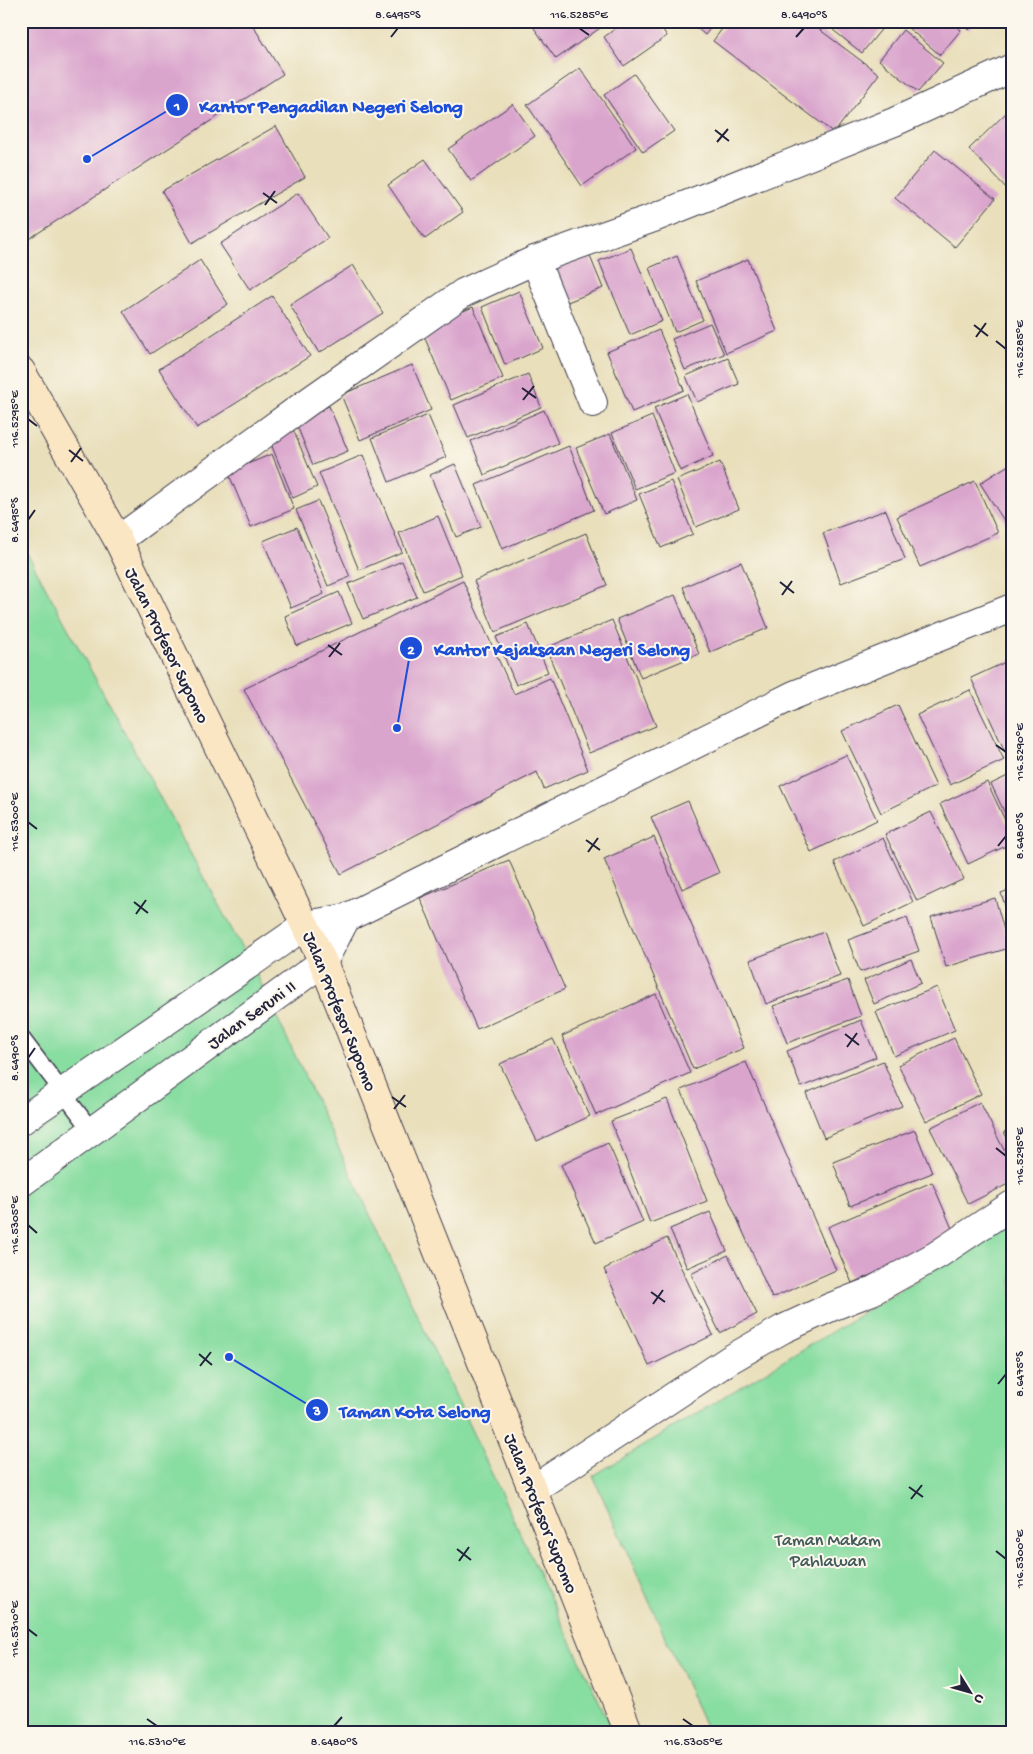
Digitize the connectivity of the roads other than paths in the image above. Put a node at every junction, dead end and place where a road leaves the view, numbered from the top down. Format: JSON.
{"nodes":[{"id":1,"x":1012,"y":68,"type":"edge"},
{"id":2,"x":535,"y":260,"type":"junction"},
{"id":3,"x":21,"y":370,"type":"edge"},
{"id":4,"x":593,"y":403,"type":"dead end"},
{"id":5,"x":118,"y":540,"type":"junction"},
{"id":6,"x":1012,"y":608,"type":"edge"},
{"id":7,"x":346,"y":918,"type":"junction"},
{"id":8,"x":306,"y":925,"type":"junction"},
{"id":9,"x":323,"y":962,"type":"junction"},
{"id":10,"x":21,"y":1037,"type":"edge"},
{"id":11,"x":63,"y":1092,"type":"junction"},
{"id":12,"x":21,"y":1121,"type":"edge"},
{"id":13,"x":92,"y":1131,"type":"junction"},
{"id":14,"x":21,"y":1183,"type":"edge"},
{"id":15,"x":1012,"y":1205,"type":"edge"},
{"id":16,"x":532,"y":1490,"type":"junction"},
{"id":17,"x":629,"y":1733,"type":"edge"}],
"edges":[{"from":1,"to":2,"type":"street"},
{"from":2,"to":4,"type":"street"},
{"from":2,"to":5,"type":"street"},
{"from":3,"to":5,"type":"street","name":"Jalan Profesor Supomo"},
{"from":5,"to":8,"type":"street","name":"Jalan Profesor Supomo"},
{"from":6,"to":7,"type":"street"},
{"from":7,"to":8,"type":"street"},
{"from":7,"to":9,"type":"street","name":"Jalan Seruni II"},
{"from":8,"to":9,"type":"street","name":"Jalan Profesor Supomo"},
{"from":8,"to":11,"type":"street"},
{"from":9,"to":13,"type":"street","name":"Jalan Seruni II"},
{"from":9,"to":16,"type":"street","name":"Jalan Profesor Supomo"},
{"from":10,"to":11,"type":"lane"},
{"from":11,"to":12,"type":"street"},
{"from":11,"to":13,"type":"lane"},
{"from":13,"to":14,"type":"street","name":"Jalan Seruni II"},
{"from":15,"to":16,"type":"street"},
{"from":16,"to":17,"type":"street","name":"Jalan Profesor Supomo"}]}
